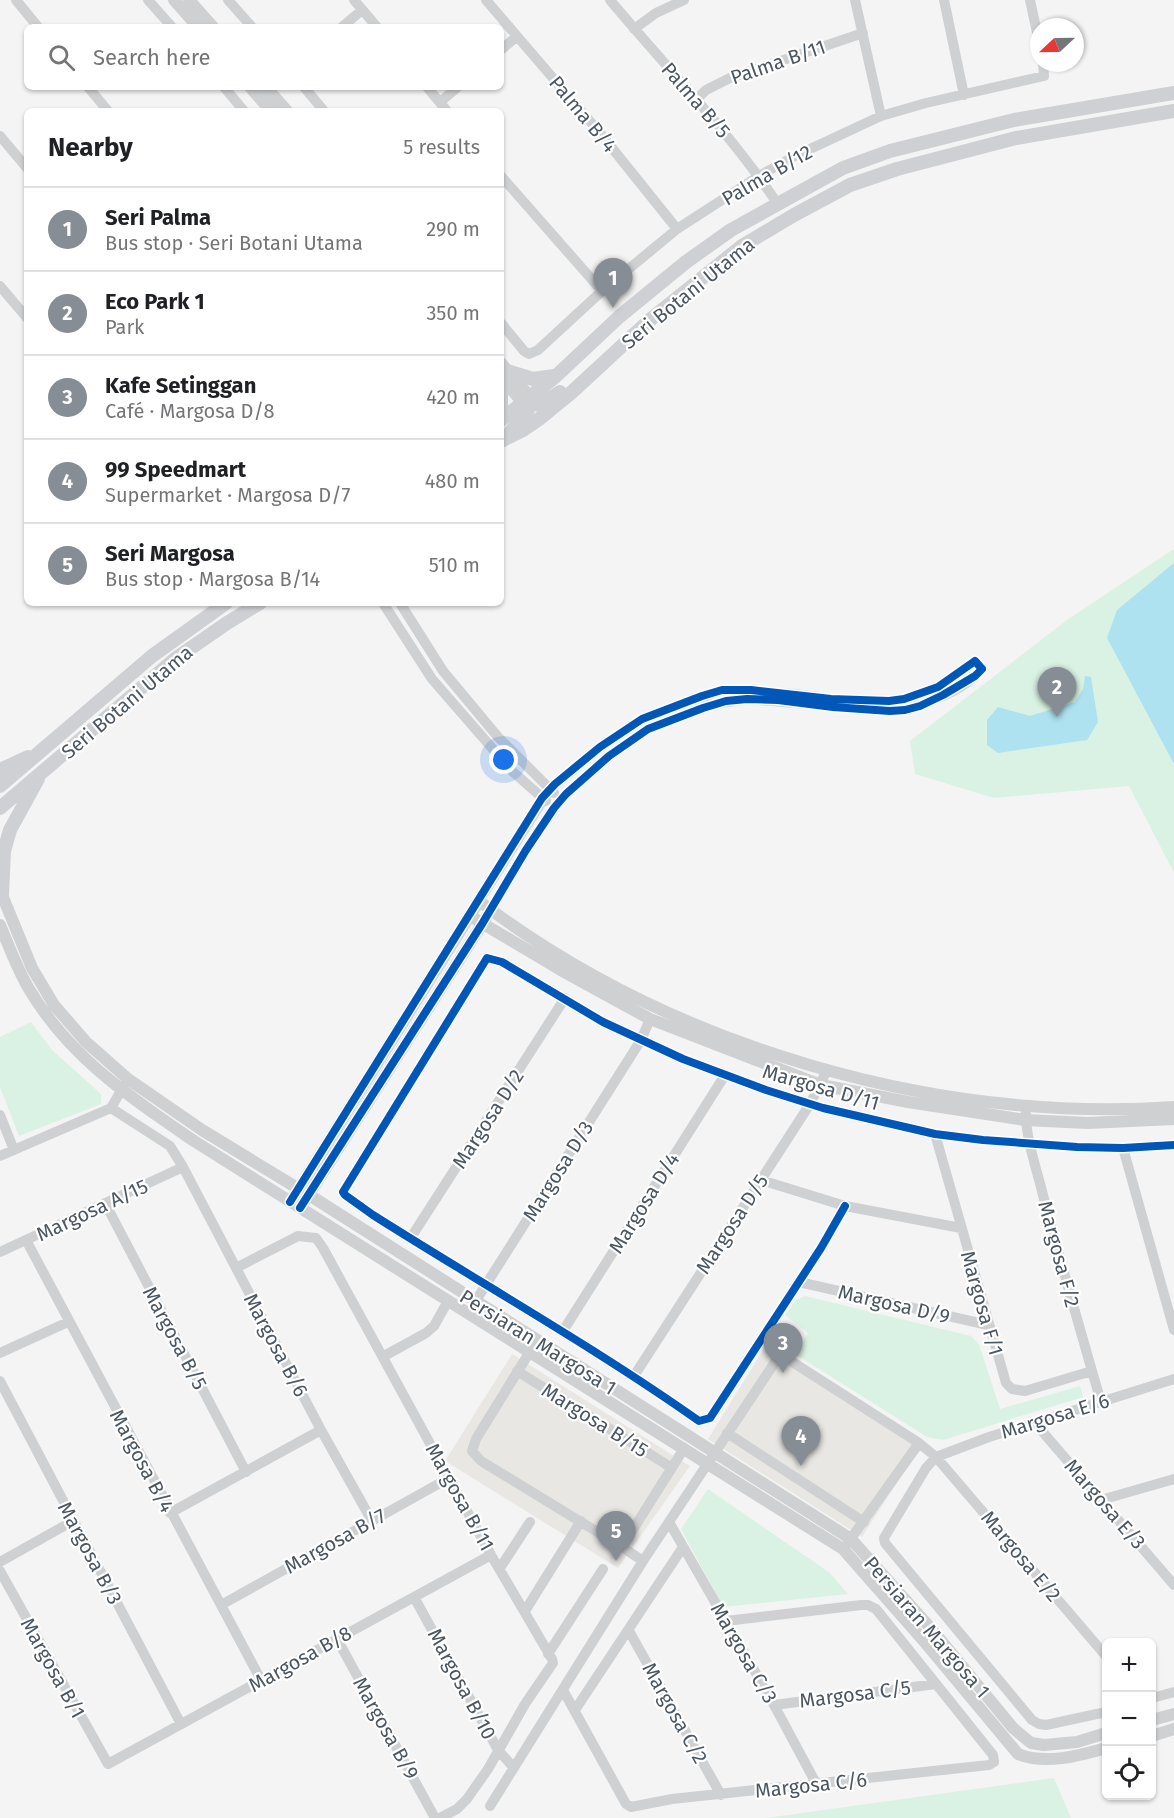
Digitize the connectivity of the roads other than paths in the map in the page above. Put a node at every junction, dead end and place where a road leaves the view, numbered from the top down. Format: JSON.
{"nodes":[{"id":1,"x":16,"y":0,"type":"edge"},
{"id":2,"x":148,"y":0,"type":"edge"},
{"id":3,"x":174,"y":0,"type":"edge"},
{"id":4,"x":189,"y":0,"type":"edge"},
{"id":5,"x":228,"y":0,"type":"edge"},
{"id":6,"x":354,"y":0,"type":"edge"},
{"id":7,"x":486,"y":0,"type":"edge"},
{"id":8,"x":610,"y":0,"type":"edge"},
{"id":9,"x":684,"y":0,"type":"edge"},
{"id":10,"x":855,"y":0,"type":"edge"},
{"id":11,"x":944,"y":0,"type":"edge"},
{"id":12,"x":1030,"y":0,"type":"edge"},
{"id":13,"x":362,"y":10,"type":"junction"},
{"id":14,"x":1034,"y":18,"type":"edge"},
{"id":15,"x":36,"y":24,"type":"edge"},
{"id":16,"x":169,"y":24,"type":"edge"},
{"id":17,"x":195,"y":24,"type":"edge"},
{"id":18,"x":210,"y":24,"type":"edge"},
{"id":19,"x":249,"y":24,"type":"edge"},
{"id":20,"x":346,"y":24,"type":"edge"},
{"id":21,"x":374,"y":24,"type":"edge"},
{"id":22,"x":634,"y":29,"type":"junction"},
{"id":23,"x":863,"y":33,"type":"junction"},
{"id":24,"x":517,"y":36,"type":"junction"},
{"id":25,"x":504,"y":47,"type":"edge"},
{"id":26,"x":1043,"y":72,"type":"edge"},
{"id":27,"x":90,"y":90,"type":"edge"},
{"id":28,"x":226,"y":90,"type":"edge"},
{"id":29,"x":253,"y":90,"type":"edge"},
{"id":30,"x":269,"y":90,"type":"edge"},
{"id":31,"x":306,"y":90,"type":"edge"},
{"id":32,"x":430,"y":90,"type":"edge"},
{"id":33,"x":454,"y":90,"type":"edge"},
{"id":34,"x":1174,"y":93,"type":"edge"},
{"id":35,"x":964,"y":95,"type":"junction"},
{"id":36,"x":697,"y":99,"type":"junction"},
{"id":37,"x":440,"y":102,"type":"junction"},
{"id":38,"x":106,"y":108,"type":"edge"},
{"id":39,"x":242,"y":108,"type":"edge"},
{"id":40,"x":268,"y":108,"type":"edge"},
{"id":41,"x":284,"y":108,"type":"edge"},
{"id":42,"x":322,"y":108,"type":"edge"},
{"id":43,"x":445,"y":108,"type":"edge"},
{"id":44,"x":1174,"y":111,"type":"edge"},
{"id":45,"x":881,"y":116,"type":"junction"},
{"id":46,"x":0,"y":136,"type":"edge"},
{"id":47,"x":24,"y":164,"type":"edge"},
{"id":48,"x":759,"y":176,"type":"junction"},
{"id":49,"x":504,"y":179,"type":"edge"},
{"id":50,"x":777,"y":203,"type":"junction"},
{"id":51,"x":678,"y":229,"type":"junction"},
{"id":52,"x":0,"y":286,"type":"edge"},
{"id":53,"x":602,"y":291,"type":"junction"},
{"id":54,"x":24,"y":314,"type":"edge"},
{"id":55,"x":504,"y":327,"type":"edge"},
{"id":56,"x":504,"y":370,"type":"edge"},
{"id":57,"x":504,"y":371,"type":"edge"},
{"id":58,"x":556,"y":376,"type":"junction"},
{"id":59,"x":572,"y":392,"type":"junction"},
{"id":60,"x":528,"y":402,"type":"junction"},
{"id":61,"x":504,"y":418,"type":"edge"},
{"id":62,"x":504,"y":438,"type":"edge"},
{"id":63,"x":216,"y":606,"type":"edge"},
{"id":64,"x":221,"y":606,"type":"edge"},
{"id":65,"x":255,"y":606,"type":"edge"},
{"id":66,"x":385,"y":606,"type":"edge"},
{"id":67,"x":402,"y":606,"type":"edge"},
{"id":68,"x":205,"y":616,"type":"junction"},
{"id":69,"x":443,"y":671,"type":"junction"},
{"id":70,"x":432,"y":679,"type":"junction"},
{"id":71,"x":722,"y":690,"type":"junction"},
{"id":72,"x":726,"y":701,"type":"junction"},
{"id":73,"x":701,"y":702,"type":"junction"},
{"id":74,"x":45,"y":749,"type":"junction"},
{"id":75,"x":522,"y":763,"type":"junction"},
{"id":76,"x":0,"y":770,"type":"edge"},
{"id":77,"x":512,"y":771,"type":"junction"},
{"id":78,"x":42,"y":772,"type":"junction"},
{"id":79,"x":0,"y":786,"type":"edge"},
{"id":80,"x":550,"y":789,"type":"junction"},
{"id":81,"x":542,"y":798,"type":"junction"},
{"id":82,"x":561,"y":799,"type":"junction"},
{"id":83,"x":0,"y":808,"type":"edge"},
{"id":84,"x":554,"y":808,"type":"junction"},
{"id":85,"x":1,"y":893,"type":"edge"},
{"id":86,"x":479,"y":901,"type":"junction"},
{"id":87,"x":491,"y":910,"type":"junction"},
{"id":88,"x":470,"y":916,"type":"junction"},
{"id":89,"x":482,"y":924,"type":"junction"},
{"id":90,"x":0,"y":925,"type":"edge"},
{"id":91,"x":564,"y":998,"type":"junction"},
{"id":92,"x":650,"y":1019,"type":"junction"},
{"id":93,"x":641,"y":1040,"type":"junction"},
{"id":94,"x":827,"y":1070,"type":"junction"},
{"id":95,"x":725,"y":1075,"type":"junction"},
{"id":96,"x":124,"y":1084,"type":"junction"},
{"id":97,"x":821,"y":1085,"type":"junction"},
{"id":98,"x":810,"y":1104,"type":"junction"},
{"id":99,"x":1026,"y":1106,"type":"junction"},
{"id":100,"x":111,"y":1107,"type":"junction"},
{"id":101,"x":1174,"y":1107,"type":"edge"},
{"id":102,"x":0,"y":1115,"type":"edge"},
{"id":103,"x":1174,"y":1119,"type":"edge"},
{"id":104,"x":1025,"y":1120,"type":"junction"},
{"id":105,"x":935,"y":1134,"type":"junction"},
{"id":106,"x":1031,"y":1145,"type":"junction"},
{"id":107,"x":1174,"y":1145,"type":"edge"},
{"id":108,"x":1123,"y":1148,"type":"junction"},
{"id":109,"x":14,"y":1150,"type":"junction"},
{"id":110,"x":0,"y":1156,"type":"edge"},
{"id":111,"x":183,"y":1167,"type":"junction"},
{"id":112,"x":311,"y":1179,"type":"junction"},
{"id":113,"x":284,"y":1180,"type":"junction"},
{"id":114,"x":761,"y":1180,"type":"junction"},
{"id":115,"x":308,"y":1195,"type":"junction"},
{"id":116,"x":105,"y":1203,"type":"junction"},
{"id":117,"x":295,"y":1205,"type":"junction"},
{"id":118,"x":845,"y":1206,"type":"junction"},
{"id":119,"x":961,"y":1228,"type":"junction"},
{"id":120,"x":410,"y":1239,"type":"junction"},
{"id":121,"x":26,"y":1240,"type":"junction"},
{"id":122,"x":0,"y":1252,"type":"edge"},
{"id":123,"x":236,"y":1268,"type":"junction"},
{"id":124,"x":799,"y":1282,"type":"junction"},
{"id":125,"x":486,"y":1286,"type":"junction"},
{"id":126,"x":448,"y":1302,"type":"junction"},
{"id":127,"x":475,"y":1302,"type":"junction"},
{"id":128,"x":68,"y":1322,"type":"junction"},
{"id":129,"x":988,"y":1325,"type":"junction"},
{"id":130,"x":562,"y":1330,"type":"junction"},
{"id":131,"x":1174,"y":1330,"type":"edge"},
{"id":132,"x":537,"y":1340,"type":"junction"},
{"id":133,"x":531,"y":1351,"type":"junction"},
{"id":134,"x":0,"y":1353,"type":"edge"},
{"id":135,"x":384,"y":1356,"type":"junction"},
{"id":136,"x":517,"y":1371,"type":"junction"},
{"id":137,"x":1092,"y":1371,"type":"junction"},
{"id":138,"x":634,"y":1376,"type":"junction"},
{"id":139,"x":1174,"y":1379,"type":"edge"},
{"id":140,"x":0,"y":1381,"type":"edge"},
{"id":141,"x":1101,"y":1401,"type":"junction"},
{"id":142,"x":1035,"y":1423,"type":"junction"},
{"id":143,"x":321,"y":1430,"type":"junction"},
{"id":144,"x":727,"y":1433,"type":"junction"},
{"id":145,"x":919,"y":1443,"type":"junction"},
{"id":146,"x":683,"y":1450,"type":"junction"},
{"id":147,"x":714,"y":1454,"type":"junction"},
{"id":148,"x":936,"y":1457,"type":"junction"},
{"id":149,"x":707,"y":1465,"type":"junction"},
{"id":150,"x":672,"y":1468,"type":"junction"},
{"id":151,"x":246,"y":1472,"type":"junction"},
{"id":152,"x":449,"y":1478,"type":"junction"},
{"id":153,"x":1174,"y":1479,"type":"edge"},
{"id":154,"x":1101,"y":1500,"type":"junction"},
{"id":155,"x":170,"y":1513,"type":"junction"},
{"id":156,"x":73,"y":1521,"type":"junction"},
{"id":157,"x":372,"y":1521,"type":"junction"},
{"id":158,"x":580,"y":1521,"type":"junction"},
{"id":159,"x":530,"y":1522,"type":"dead end"},
{"id":160,"x":669,"y":1522,"type":"junction"},
{"id":161,"x":864,"y":1522,"type":"junction"},
{"id":162,"x":852,"y":1539,"type":"junction"},
{"id":163,"x":622,"y":1547,"type":"junction"},
{"id":164,"x":683,"y":1547,"type":"junction"},
{"id":165,"x":843,"y":1549,"type":"junction"},
{"id":166,"x":491,"y":1555,"type":"junction"},
{"id":167,"x":0,"y":1562,"type":"edge"},
{"id":168,"x":642,"y":1562,"type":"junction"},
{"id":169,"x":500,"y":1568,"type":"junction"},
{"id":170,"x":603,"y":1569,"type":"dead end"},
{"id":171,"x":0,"y":1571,"type":"edge"},
{"id":172,"x":1173,"y":1582,"type":"edge"},
{"id":173,"x":414,"y":1597,"type":"junction"},
{"id":174,"x":221,"y":1605,"type":"junction"},
{"id":175,"x":525,"y":1611,"type":"junction"},
{"id":176,"x":726,"y":1621,"type":"junction"},
{"id":177,"x":629,"y":1631,"type":"junction"},
{"id":178,"x":337,"y":1639,"type":"junction"},
{"id":179,"x":1102,"y":1650,"type":"edge"},
{"id":180,"x":548,"y":1654,"type":"junction"},
{"id":181,"x":261,"y":1680,"type":"junction"},
{"id":182,"x":936,"y":1684,"type":"junction"},
{"id":183,"x":563,"y":1690,"type":"junction"},
{"id":184,"x":1174,"y":1692,"type":"edge"},
{"id":185,"x":1156,"y":1697,"type":"edge"},
{"id":186,"x":774,"y":1705,"type":"junction"},
{"id":187,"x":575,"y":1710,"type":"junction"},
{"id":188,"x":1102,"y":1713,"type":"edge"},
{"id":189,"x":1174,"y":1714,"type":"edge"},
{"id":190,"x":1156,"y":1719,"type":"edge"},
{"id":191,"x":181,"y":1724,"type":"junction"},
{"id":192,"x":1174,"y":1729,"type":"edge"},
{"id":193,"x":1102,"y":1734,"type":"edge"},
{"id":194,"x":1156,"y":1735,"type":"edge"},
{"id":195,"x":1102,"y":1749,"type":"edge"},
{"id":196,"x":498,"y":1750,"type":"junction"},
{"id":197,"x":108,"y":1764,"type":"joint"},
{"id":198,"x":514,"y":1768,"type":"junction"},
{"id":199,"x":817,"y":1785,"type":"junction"},
{"id":200,"x":721,"y":1795,"type":"junction"},
{"id":201,"x":490,"y":1806,"type":"dead end"},
{"id":202,"x":435,"y":1818,"type":"edge"},
{"id":203,"x":440,"y":1818,"type":"edge"}],
"edges":[{"from":1,"to":15,"type":"street"},
{"from":2,"to":16,"type":"street"},
{"from":3,"to":17,"type":"street"},
{"from":4,"to":18,"type":"street"},
{"from":5,"to":19,"type":"street"},
{"from":6,"to":13,"type":"street"},
{"from":7,"to":24,"type":"street","name":"Palma B/4"},
{"from":8,"to":22,"type":"street","name":"Palma B/5"},
{"from":9,"to":22,"type":"street"},
{"from":10,"to":23,"type":"street"},
{"from":11,"to":35,"type":"street"},
{"from":12,"to":14,"type":"street"},
{"from":13,"to":20,"type":"street"},
{"from":13,"to":21,"type":"street"},
{"from":22,"to":36,"type":"street","name":"Palma B/5"},
{"from":23,"to":36,"type":"street","name":"Palma B/11"},
{"from":23,"to":45,"type":"street"},
{"from":24,"to":25,"type":"street"},
{"from":24,"to":51,"type":"street","name":"Palma B/4"},
{"from":26,"to":35,"type":"street","name":"Palma B/12"},
{"from":27,"to":38,"type":"street"},
{"from":28,"to":39,"type":"street"},
{"from":29,"to":40,"type":"street"},
{"from":30,"to":41,"type":"street"},
{"from":31,"to":42,"type":"street"},
{"from":32,"to":37,"type":"street"},
{"from":33,"to":37,"type":"street"},
{"from":34,"to":50,"type":"main road","name":"Seri Botani Utama"},
{"from":35,"to":45,"type":"street","name":"Palma B/12"},
{"from":36,"to":48,"type":"street","name":"Palma B/5"},
{"from":37,"to":43,"type":"street"},
{"from":44,"to":59,"type":"main road","name":"Seri Botani Utama"},
{"from":45,"to":48,"type":"street","name":"Palma B/12"},
{"from":46,"to":47,"type":"street"},
{"from":48,"to":50,"type":"street","name":"Palma B/5"},
{"from":48,"to":51,"type":"street","name":"Palma B/12"},
{"from":49,"to":53,"type":"street"},
{"from":50,"to":58,"type":"main road","name":"Seri Botani Utama"},
{"from":51,"to":53,"type":"street","name":"Palma B/12"},
{"from":52,"to":54,"type":"street"},
{"from":53,"to":55,"type":"street","name":"Palma B/12"},
{"from":56,"to":58,"type":"main road"},
{"from":57,"to":60,"type":"street"},
{"from":58,"to":60,"type":"main road","name":"Seri Botani Utama"},
{"from":59,"to":60,"type":"main road"},
{"from":59,"to":62,"type":"main road","name":"Seri Botani Utama"},
{"from":60,"to":61,"type":"main road","name":"Seri Botani Utama"},
{"from":60,"to":62,"type":"main road"},
{"from":63,"to":68,"type":"street"},
{"from":64,"to":68,"type":"main road","name":"Seri Botani Utama"},
{"from":65,"to":78,"type":"main road","name":"Seri Botani Utama"},
{"from":66,"to":70,"type":"street"},
{"from":67,"to":69,"type":"street"},
{"from":68,"to":74,"type":"main road","name":"Seri Botani Utama"},
{"from":69,"to":70,"type":"street"},
{"from":69,"to":75,"type":"street"},
{"from":70,"to":77,"type":"street"},
{"from":71,"to":72,"type":"street"},
{"from":71,"to":72,"type":"street"},
{"from":71,"to":73,"type":"street"},
{"from":72,"to":73,"type":"street"},
{"from":73,"to":80,"type":"street"},
{"from":73,"to":82,"type":"street"},
{"from":74,"to":76,"type":"main road"},
{"from":74,"to":79,"type":"main road","name":"Seri Botani Utama"},
{"from":75,"to":77,"type":"street"},
{"from":75,"to":80,"type":"street"},
{"from":77,"to":81,"type":"street"},
{"from":78,"to":83,"type":"main road","name":"Seri Botani Utama"},
{"from":78,"to":85,"type":"main road"},
{"from":80,"to":81,"type":"street"},
{"from":80,"to":82,"type":"street"},
{"from":81,"to":84,"type":"street"},
{"from":81,"to":86,"type":"street"},
{"from":82,"to":84,"type":"street"},
{"from":84,"to":87,"type":"street"},
{"from":85,"to":96,"type":"street","name":"Persiaran Margosa 1"},
{"from":86,"to":87,"type":"street"},
{"from":86,"to":88,"type":"street"},
{"from":87,"to":89,"type":"street"},
{"from":87,"to":94,"type":"street"},
{"from":88,"to":89,"type":"street"},
{"from":88,"to":112,"type":"street"},
{"from":89,"to":92,"type":"street"},
{"from":89,"to":112,"type":"street"},
{"from":90,"to":96,"type":"street","name":"Persiaran Margosa 1"},
{"from":91,"to":93,"type":"street","name":"Margosa D/11"},
{"from":91,"to":120,"type":"street","name":"Margosa D/2"},
{"from":91,"to":120,"type":"street","name":"Margosa D/11"},
{"from":92,"to":93,"type":"street","name":"Margosa D/3"},
{"from":92,"to":97,"type":"street"},
{"from":93,"to":95,"type":"street","name":"Margosa D/11"},
{"from":93,"to":125,"type":"street","name":"Margosa D/3"},
{"from":94,"to":97,"type":"street","name":"Margosa D/5"},
{"from":94,"to":99,"type":"street"},
{"from":95,"to":98,"type":"street","name":"Margosa D/11"},
{"from":95,"to":130,"type":"street","name":"Margosa D/4"},
{"from":96,"to":100,"type":"street"},
{"from":96,"to":113,"type":"street","name":"Persiaran Margosa 1"},
{"from":96,"to":117,"type":"street","name":"Persiaran Margosa 1"},
{"from":97,"to":98,"type":"street","name":"Margosa D/5"},
{"from":97,"to":104,"type":"street"},
{"from":98,"to":105,"type":"street","name":"Margosa D/11"},
{"from":98,"to":114,"type":"street","name":"Margosa D/5"},
{"from":99,"to":101,"type":"street"},
{"from":99,"to":104,"type":"street","name":"Margosa F/2"},
{"from":100,"to":109,"type":"street"},
{"from":100,"to":111,"type":"street","name":"Margosa B/6"},
{"from":102,"to":109,"type":"street"},
{"from":103,"to":104,"type":"street"},
{"from":104,"to":106,"type":"street","name":"Margosa F/2"},
{"from":105,"to":106,"type":"street","name":"Margosa D/11"},
{"from":105,"to":119,"type":"street","name":"Margosa F/1"},
{"from":106,"to":108,"type":"street","name":"Margosa D/11"},
{"from":106,"to":137,"type":"street","name":"Margosa F/2"},
{"from":107,"to":108,"type":"street","name":"Margosa D/11"},
{"from":108,"to":131,"type":"street"},
{"from":109,"to":110,"type":"street"},
{"from":111,"to":116,"type":"street","name":"Margosa A/15"},
{"from":111,"to":123,"type":"street","name":"Margosa B/6"},
{"from":112,"to":113,"type":"street"},
{"from":112,"to":115,"type":"street"},
{"from":113,"to":115,"type":"street","name":"Persiaran Margosa 1"},
{"from":114,"to":118,"type":"street"},
{"from":114,"to":138,"type":"street","name":"Margosa D/5"},
{"from":115,"to":117,"type":"street"},
{"from":115,"to":127,"type":"street","name":"Persiaran Margosa 1"},
{"from":116,"to":121,"type":"street","name":"Margosa A/15"},
{"from":116,"to":151,"type":"street","name":"Margosa B/5"},
{"from":117,"to":126,"type":"street","name":"Persiaran Margosa 1"},
{"from":118,"to":119,"type":"street"},
{"from":118,"to":124,"type":"street"},
{"from":119,"to":129,"type":"street","name":"Margosa F/1"},
{"from":120,"to":125,"type":"street"},
{"from":121,"to":122,"type":"street","name":"Margosa A/15"},
{"from":121,"to":128,"type":"street","name":"Margosa B/4"},
{"from":123,"to":135,"type":"street","name":"Margosa B/11"},
{"from":123,"to":143,"type":"street","name":"Margosa B/6"},
{"from":124,"to":129,"type":"street","name":"Margosa D/9"},
{"from":124,"to":138,"type":"street"},
{"from":125,"to":127,"type":"street","name":"Margosa D/3"},
{"from":125,"to":130,"type":"street"},
{"from":126,"to":133,"type":"street","name":"Persiaran Margosa 1"},
{"from":126,"to":135,"type":"street"},
{"from":127,"to":132,"type":"street","name":"Persiaran Margosa 1"},
{"from":128,"to":134,"type":"street"},
{"from":128,"to":155,"type":"street","name":"Margosa B/4"},
{"from":129,"to":137,"type":"street","name":"Margosa F/1"},
{"from":130,"to":138,"type":"street"},
{"from":132,"to":133,"type":"street"},
{"from":132,"to":147,"type":"street","name":"Persiaran Margosa 1"},
{"from":133,"to":136,"type":"street"},
{"from":133,"to":146,"type":"street","name":"Persiaran Margosa 1"},
{"from":135,"to":152,"type":"street","name":"Margosa B/11"},
{"from":136,"to":150,"type":"street","name":"Margosa B/15"},
{"from":136,"to":158,"type":"street"},
{"from":137,"to":141,"type":"street","name":"Margosa F/2"},
{"from":139,"to":141,"type":"street","name":"Margosa E/6"},
{"from":140,"to":156,"type":"street","name":"Margosa B/3"},
{"from":141,"to":142,"type":"street","name":"Margosa E/6"},
{"from":142,"to":148,"type":"street","name":"Margosa E/6"},
{"from":142,"to":154,"type":"street","name":"Margosa E/3"},
{"from":143,"to":151,"type":"street"},
{"from":143,"to":157,"type":"street","name":"Margosa B/6"},
{"from":144,"to":145,"type":"street","name":"Margosa E/2"},
{"from":144,"to":147,"type":"street"},
{"from":144,"to":161,"type":"street"},
{"from":145,"to":148,"type":"street","name":"Margosa E/2"},
{"from":145,"to":161,"type":"street"},
{"from":146,"to":149,"type":"street","name":"Persiaran Margosa 1"},
{"from":146,"to":150,"type":"street"},
{"from":147,"to":149,"type":"street"},
{"from":147,"to":162,"type":"street","name":"Persiaran Margosa 1"},
{"from":148,"to":179,"type":"street","name":"Margosa E/2"},
{"from":148,"to":188,"type":"street"},
{"from":149,"to":160,"type":"street"},
{"from":149,"to":165,"type":"street","name":"Persiaran Margosa 1"},
{"from":150,"to":163,"type":"street"},
{"from":151,"to":155,"type":"street"},
{"from":152,"to":157,"type":"street","name":"Margosa B/7"},
{"from":152,"to":166,"type":"street","name":"Margosa B/11"},
{"from":153,"to":154,"type":"street"},
{"from":154,"to":172,"type":"street","name":"Margosa E/3"},
{"from":155,"to":174,"type":"street","name":"Margosa B/4"},
{"from":156,"to":167,"type":"street"},
{"from":156,"to":191,"type":"street","name":"Margosa B/3"},
{"from":157,"to":174,"type":"street","name":"Margosa B/7"},
{"from":158,"to":163,"type":"street"},
{"from":158,"to":175,"type":"street"},
{"from":159,"to":169,"type":"street"},
{"from":160,"to":164,"type":"street","name":"Margosa C/3"},
{"from":160,"to":168,"type":"street"},
{"from":161,"to":162,"type":"street"},
{"from":162,"to":165,"type":"street"},
{"from":162,"to":193,"type":"street","name":"Persiaran Margosa 1"},
{"from":163,"to":168,"type":"street"},
{"from":164,"to":176,"type":"street","name":"Margosa C/3"},
{"from":164,"to":177,"type":"street"},
{"from":165,"to":195,"type":"street","name":"Persiaran Margosa 1"},
{"from":166,"to":169,"type":"street","name":"Margosa B/11"},
{"from":166,"to":173,"type":"street","name":"Margosa B/8"},
{"from":168,"to":183,"type":"street"},
{"from":169,"to":175,"type":"street","name":"Margosa B/11"},
{"from":170,"to":180,"type":"street"},
{"from":171,"to":197,"type":"street","name":"Margosa B/1"},
{"from":173,"to":178,"type":"street","name":"Margosa B/8"},
{"from":173,"to":196,"type":"street","name":"Margosa B/10"},
{"from":174,"to":181,"type":"street","name":"Margosa B/4"},
{"from":175,"to":180,"type":"street","name":"Margosa B/11"},
{"from":176,"to":182,"type":"street"},
{"from":176,"to":186,"type":"street","name":"Margosa C/3"},
{"from":177,"to":187,"type":"street"},
{"from":177,"to":200,"type":"street","name":"Margosa C/2"},
{"from":178,"to":181,"type":"street","name":"Margosa B/8"},
{"from":178,"to":202,"type":"street","name":"Margosa B/9"},
{"from":180,"to":196,"type":"street"},
{"from":181,"to":191,"type":"street","name":"Margosa B/8"},
{"from":182,"to":186,"type":"street","name":"Margosa C/5"},
{"from":182,"to":199,"type":"street","name":"Margosa C/6"},
{"from":183,"to":187,"type":"street"},
{"from":183,"to":198,"type":"street"},
{"from":184,"to":185,"type":"street"},
{"from":186,"to":199,"type":"street","name":"Margosa C/3"},
{"from":187,"to":200,"type":"street","name":"Margosa C/6"},
{"from":189,"to":190,"type":"street"},
{"from":191,"to":197,"type":"street","name":"Margosa B/8"},
{"from":192,"to":194,"type":"street"},
{"from":196,"to":198,"type":"street","name":"Margosa B/10"},
{"from":196,"to":203,"type":"street"},
{"from":198,"to":201,"type":"street"},
{"from":199,"to":200,"type":"street","name":"Margosa C/6"}]}
